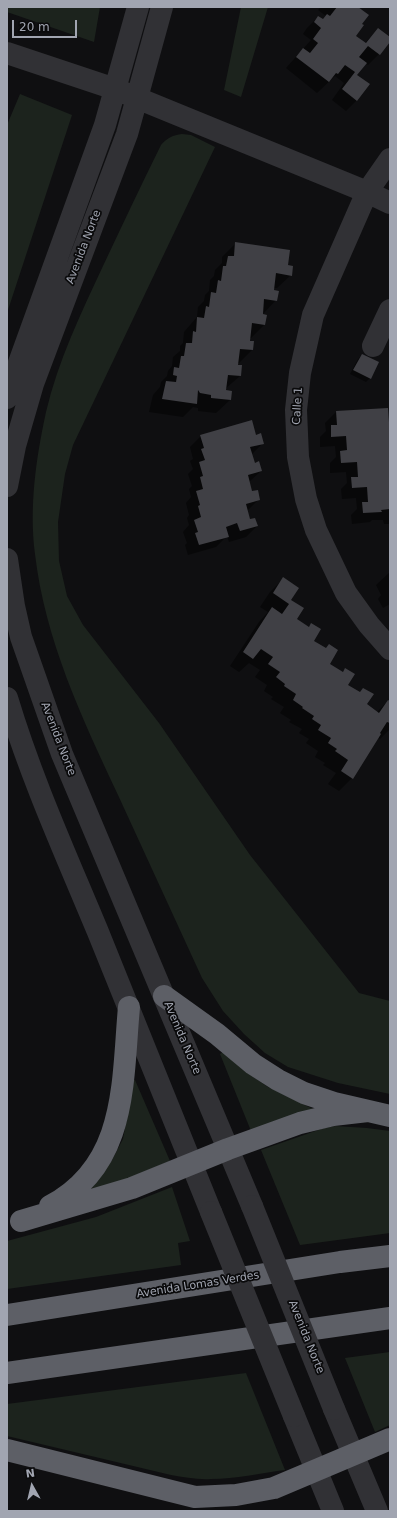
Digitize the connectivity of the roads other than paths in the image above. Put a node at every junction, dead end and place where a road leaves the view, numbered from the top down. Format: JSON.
{"nodes":[{"id":1,"x":138,"y":7,"type":"edge"},
{"id":2,"x":162,"y":7,"type":"edge"},
{"id":3,"x":7,"y":53,"type":"edge"},
{"id":4,"x":115,"y":89,"type":"junction"},
{"id":5,"x":137,"y":98,"type":"junction"},
{"id":6,"x":390,"y":159,"type":"edge"},
{"id":7,"x":367,"y":192,"type":"junction"},
{"id":8,"x":390,"y":203,"type":"edge"},
{"id":9,"x":390,"y":310,"type":"edge"},
{"id":10,"x":373,"y":346,"type":"dead end"},
{"id":11,"x":7,"y":398,"type":"edge"},
{"id":12,"x":7,"y":486,"type":"edge"},
{"id":13,"x":7,"y":559,"type":"edge"},
{"id":14,"x":390,"y":649,"type":"edge"},
{"id":15,"x":7,"y":698,"type":"edge"},
{"id":16,"x":164,"y":996,"type":"junction"},
{"id":17,"x":128,"y":1006,"type":"junction"},
{"id":18,"x":368,"y":1111,"type":"junction"},
{"id":19,"x":390,"y":1116,"type":"edge"},
{"id":20,"x":228,"y":1149,"type":"junction"},
{"id":21,"x":191,"y":1163,"type":"junction"},
{"id":22,"x":14,"y":1223,"type":"edge"},
{"id":23,"x":390,"y":1256,"type":"edge"},
{"id":24,"x":7,"y":1315,"type":"edge"},
{"id":25,"x":390,"y":1318,"type":"edge"},
{"id":26,"x":7,"y":1373,"type":"edge"},
{"id":27,"x":390,"y":1439,"type":"edge"},
{"id":28,"x":7,"y":1450,"type":"edge"},
{"id":29,"x":353,"y":1454,"type":"junction"},
{"id":30,"x":316,"y":1470,"type":"junction"},
{"id":31,"x":195,"y":1497,"type":"junction"},
{"id":32,"x":217,"y":1511,"type":"edge"},
{"id":33,"x":333,"y":1511,"type":"edge"},
{"id":34,"x":377,"y":1511,"type":"edge"}],
"edges":[{"from":1,"to":4,"type":"street","name":"Avenida Norte"},
{"from":2,"to":5,"type":"street","name":"Avenida Norte"},
{"from":3,"to":4,"type":"street"},
{"from":4,"to":5,"type":"street"},
{"from":4,"to":11,"type":"street","name":"Avenida Norte"},
{"from":5,"to":7,"type":"street"},
{"from":5,"to":12,"type":"street","name":"Avenida Norte"},
{"from":6,"to":7,"type":"street","name":"Calle 1"},
{"from":7,"to":8,"type":"street"},
{"from":7,"to":14,"type":"street","name":"Calle 1"},
{"from":9,"to":10,"type":"street"},
{"from":13,"to":16,"type":"street","name":"Avenida Norte"},
{"from":15,"to":17,"type":"street"},
{"from":16,"to":18,"type":"highway"},
{"from":16,"to":20,"type":"street","name":"Avenida Norte"},
{"from":17,"to":21,"type":"street"},
{"from":17,"to":22,"type":"highway"},
{"from":18,"to":19,"type":"highway"},
{"from":18,"to":20,"type":"highway"},
{"from":20,"to":21,"type":"highway"},
{"from":20,"to":29,"type":"street","name":"Avenida Norte","bridge":true},
{"from":21,"to":22,"type":"highway"},
{"from":21,"to":30,"type":"street","bridge":true},
{"from":23,"to":24,"type":"highway","name":"Avenida Lomas Verdes"},
{"from":25,"to":26,"type":"highway"},
{"from":27,"to":29,"type":"highway"},
{"from":28,"to":31,"type":"highway"},
{"from":29,"to":30,"type":"highway"},
{"from":29,"to":34,"type":"street","name":"Avenida Norte"},
{"from":30,"to":31,"type":"highway"},
{"from":30,"to":33,"type":"street"},
{"from":31,"to":32,"type":"highway"}]}
